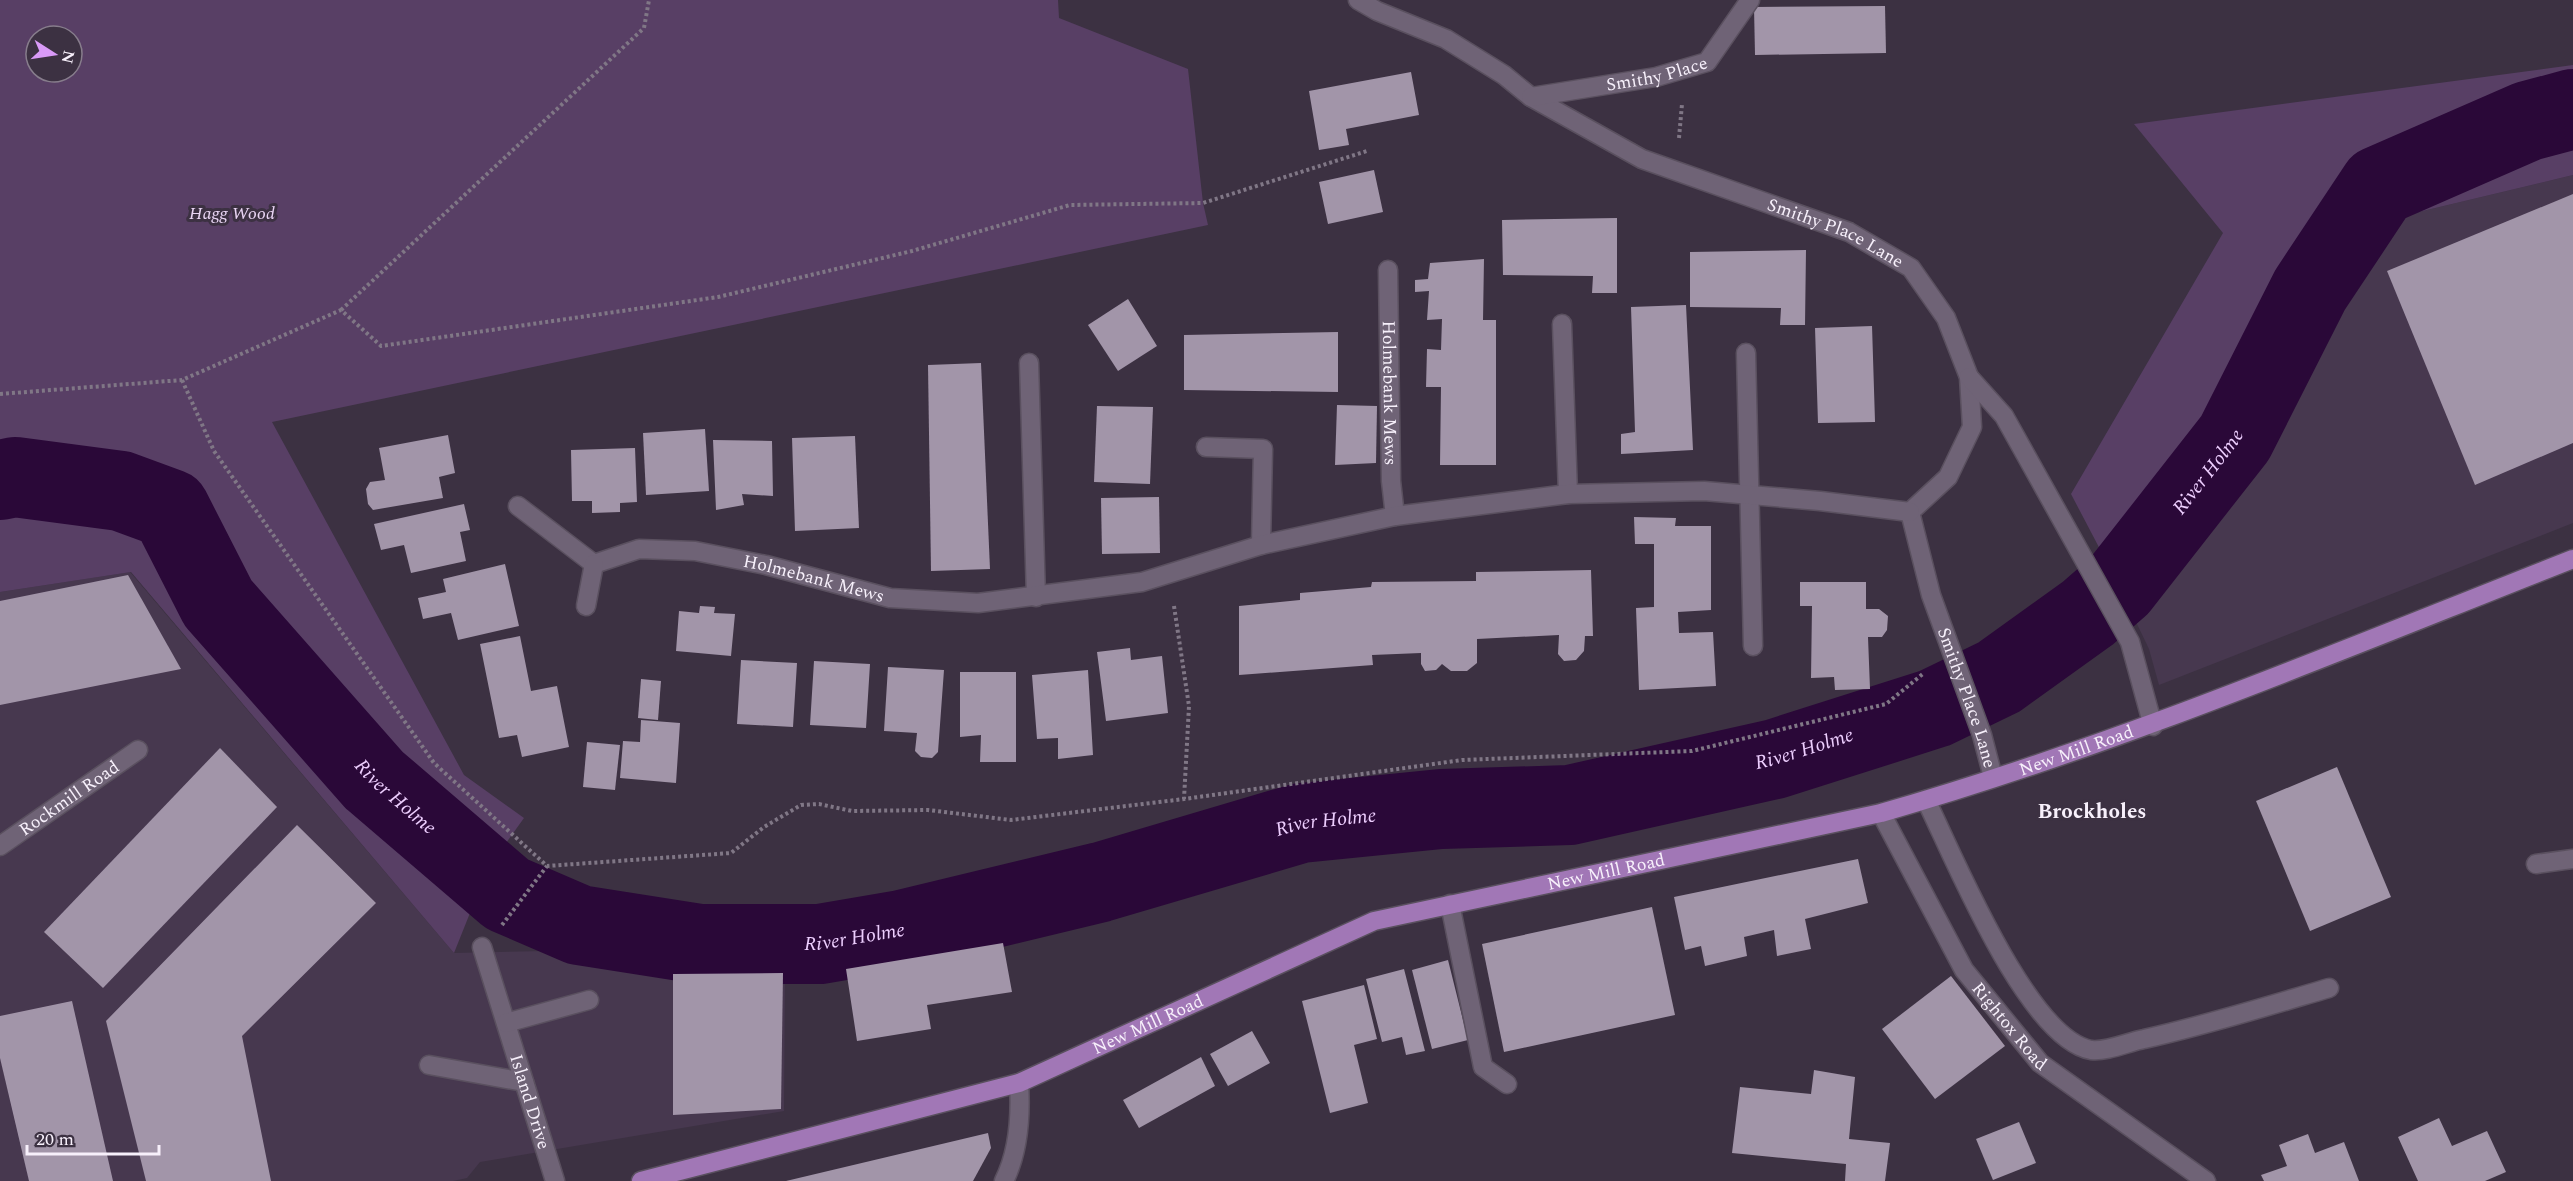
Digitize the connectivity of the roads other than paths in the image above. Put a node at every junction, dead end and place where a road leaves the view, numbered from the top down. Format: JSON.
{"nodes":[{"id":1,"x":1358,"y":0,"type":"edge"},
{"id":2,"x":1750,"y":0,"type":"edge"},
{"id":3,"x":1531,"y":97,"type":"junction"},
{"id":4,"x":1388,"y":270,"type":"dead end"},
{"id":5,"x":1562,"y":324,"type":"dead end"},
{"id":6,"x":1746,"y":353,"type":"dead end"},
{"id":7,"x":1029,"y":363,"type":"dead end"},
{"id":8,"x":1969,"y":376,"type":"junction"},
{"id":9,"x":1206,"y":447,"type":"dead end"},
{"id":10,"x":1568,"y":494,"type":"junction"},
{"id":11,"x":1749,"y":495,"type":"junction"},
{"id":12,"x":518,"y":506,"type":"dead end"},
{"id":13,"x":1910,"y":512,"type":"junction"},
{"id":14,"x":1395,"y":516,"type":"junction"},
{"id":15,"x":1261,"y":544,"type":"junction"},
{"id":16,"x":2573,"y":559,"type":"edge"},
{"id":17,"x":594,"y":564,"type":"junction"},
{"id":18,"x":1036,"y":597,"type":"junction"},
{"id":19,"x":586,"y":606,"type":"dead end"},
{"id":20,"x":1753,"y":646,"type":"dead end"},
{"id":21,"x":2153,"y":726,"type":"junction"},
{"id":22,"x":138,"y":750,"type":"dead end"},
{"id":23,"x":1993,"y":777,"type":"junction"},
{"id":24,"x":1926,"y":800,"type":"junction"},
{"id":25,"x":1881,"y":813,"type":"junction"},
{"id":26,"x":0,"y":846,"type":"edge"},
{"id":27,"x":2573,"y":859,"type":"edge"},
{"id":28,"x":2536,"y":864,"type":"dead end"},
{"id":29,"x":1450,"y":904,"type":"junction"},
{"id":30,"x":482,"y":947,"type":"dead end"},
{"id":31,"x":2329,"y":988,"type":"dead end"},
{"id":32,"x":589,"y":999,"type":"dead end"},
{"id":33,"x":506,"y":1023,"type":"junction"},
{"id":34,"x":429,"y":1065,"type":"dead end"},
{"id":35,"x":524,"y":1082,"type":"junction"},
{"id":36,"x":1019,"y":1083,"type":"junction"},
{"id":37,"x":1507,"y":1084,"type":"dead end"},
{"id":38,"x":555,"y":1181,"type":"edge"},
{"id":39,"x":641,"y":1181,"type":"edge"},
{"id":40,"x":1004,"y":1181,"type":"edge"},
{"id":41,"x":2206,"y":1181,"type":"edge"}],
"edges":[{"from":1,"to":3,"type":"street","name":"Smithy Place Lane"},
{"from":2,"to":3,"type":"street","name":"Smithy Place"},
{"from":3,"to":8,"type":"street","name":"Smithy Place Lane"},
{"from":4,"to":14,"type":"street","name":"Holmebank Mews"},
{"from":5,"to":10,"type":"street"},
{"from":6,"to":11,"type":"street"},
{"from":7,"to":18,"type":"street"},
{"from":8,"to":13,"type":"street","name":"Smithy Place Lane"},
{"from":8,"to":21,"type":"street"},
{"from":9,"to":15,"type":"street"},
{"from":10,"to":11,"type":"street","name":"Holmebank Mews"},
{"from":10,"to":14,"type":"street","name":"Holmebank Mews"},
{"from":11,"to":13,"type":"street","name":"Holmebank Mews"},
{"from":11,"to":20,"type":"street"},
{"from":12,"to":17,"type":"street"},
{"from":13,"to":23,"type":"street","name":"Smithy Place Lane"},
{"from":14,"to":15,"type":"street","name":"Holmebank Mews"},
{"from":15,"to":18,"type":"street","name":"Holmebank Mews"},
{"from":16,"to":21,"type":"main road","name":"New Mill Road"},
{"from":17,"to":18,"type":"street","name":"Holmebank Mews"},
{"from":17,"to":19,"type":"street"},
{"from":21,"to":23,"type":"main road","name":"New Mill Road"},
{"from":22,"to":26,"type":"street","name":"Rockmill Road"},
{"from":23,"to":24,"type":"main road","name":"New Mill Road"},
{"from":24,"to":25,"type":"main road","name":"New Mill Road"},
{"from":24,"to":31,"type":"street"},
{"from":25,"to":29,"type":"main road","name":"New Mill Road"},
{"from":25,"to":41,"type":"street","name":"Rightox Road"},
{"from":27,"to":28,"type":"street"},
{"from":29,"to":36,"type":"main road","name":"New Mill Road"},
{"from":29,"to":37,"type":"street"},
{"from":30,"to":33,"type":"street","name":"Island Drive"},
{"from":32,"to":33,"type":"street"},
{"from":33,"to":35,"type":"street","name":"Island Drive"},
{"from":34,"to":35,"type":"street"},
{"from":35,"to":38,"type":"street","name":"Island Drive"},
{"from":36,"to":39,"type":"main road","name":"New Mill Road"},
{"from":36,"to":40,"type":"street"}]}
